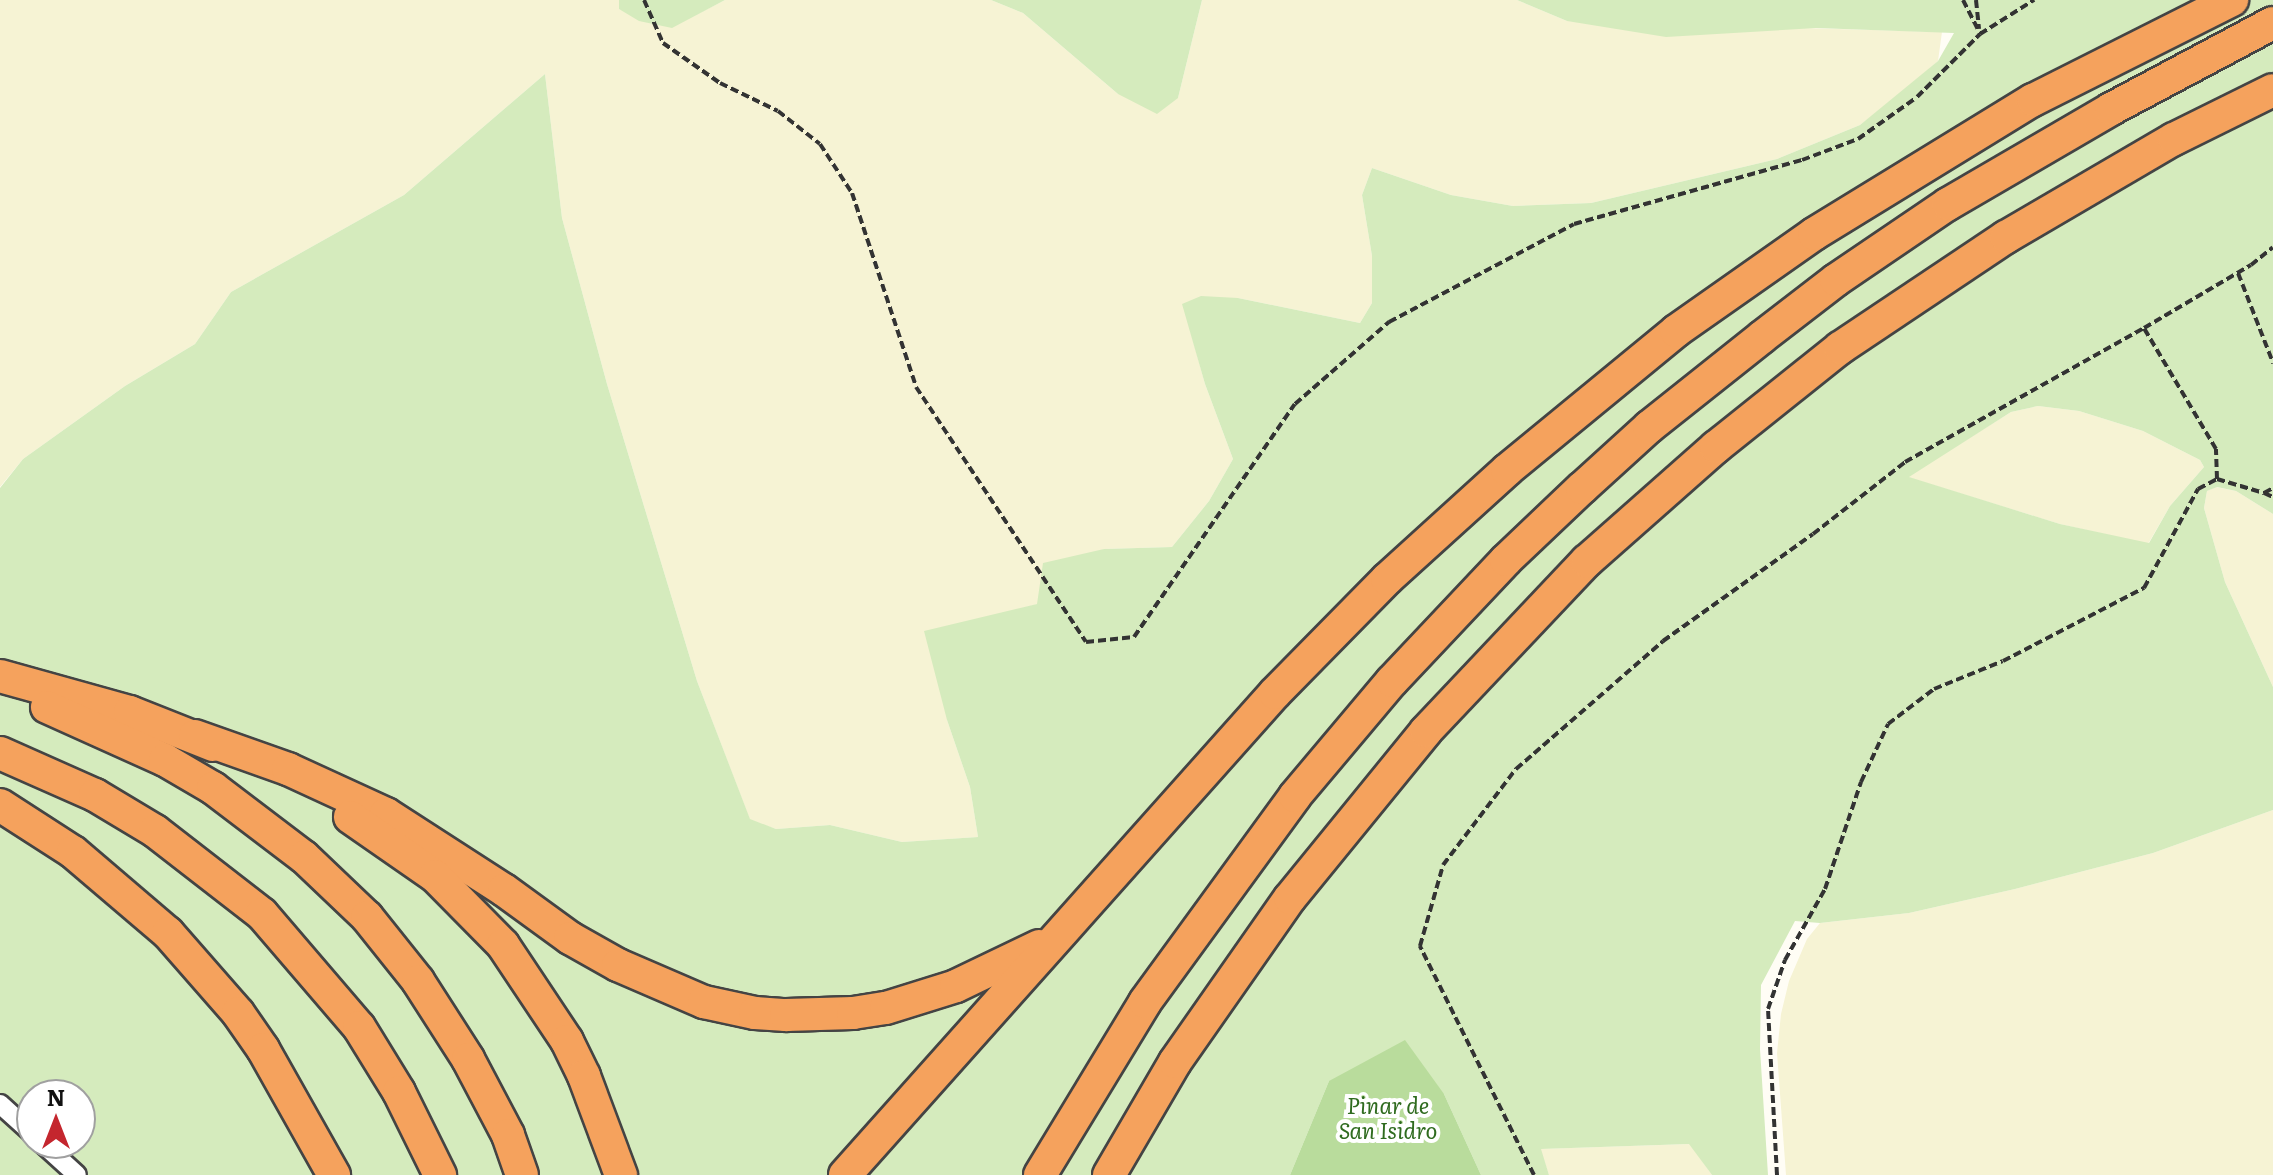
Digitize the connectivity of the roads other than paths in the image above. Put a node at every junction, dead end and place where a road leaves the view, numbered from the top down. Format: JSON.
{"nodes":[{"id":1,"x":2232,"y":0,"type":"edge"},
{"id":2,"x":2273,"y":23,"type":"edge"},
{"id":3,"x":2273,"y":90,"type":"edge"},
{"id":4,"x":0,"y":676,"type":"edge"},
{"id":5,"x":0,"y":693,"type":"edge"},
{"id":6,"x":195,"y":736,"type":"junction"},
{"id":7,"x":0,"y":753,"type":"edge"},
{"id":8,"x":0,"y":805,"type":"edge"},
{"id":9,"x":1056,"y":937,"type":"junction"},
{"id":10,"x":0,"y":1104,"type":"edge"},
{"id":11,"x":16,"y":1118,"type":"edge"},
{"id":12,"x":60,"y":1159,"type":"edge"},
{"id":13,"x":77,"y":1175,"type":"edge"},
{"id":14,"x":334,"y":1175,"type":"edge"},
{"id":15,"x":440,"y":1175,"type":"edge"},
{"id":16,"x":522,"y":1175,"type":"edge"},
{"id":17,"x":621,"y":1175,"type":"edge"},
{"id":18,"x":845,"y":1175,"type":"edge"},
{"id":19,"x":1040,"y":1175,"type":"edge"},
{"id":20,"x":1109,"y":1175,"type":"edge"}],
"edges":[{"from":1,"to":9,"type":"highway"},
{"from":2,"to":19,"type":"highway"},
{"from":3,"to":20,"type":"highway"},
{"from":4,"to":6,"type":"highway"},
{"from":5,"to":16,"type":"highway"},
{"from":6,"to":9,"type":"highway"},
{"from":6,"to":17,"type":"highway"},
{"from":7,"to":15,"type":"highway"},
{"from":8,"to":14,"type":"highway"},
{"from":9,"to":18,"type":"highway"},
{"from":10,"to":11,"type":"street"},
{"from":12,"to":13,"type":"street"}]}
